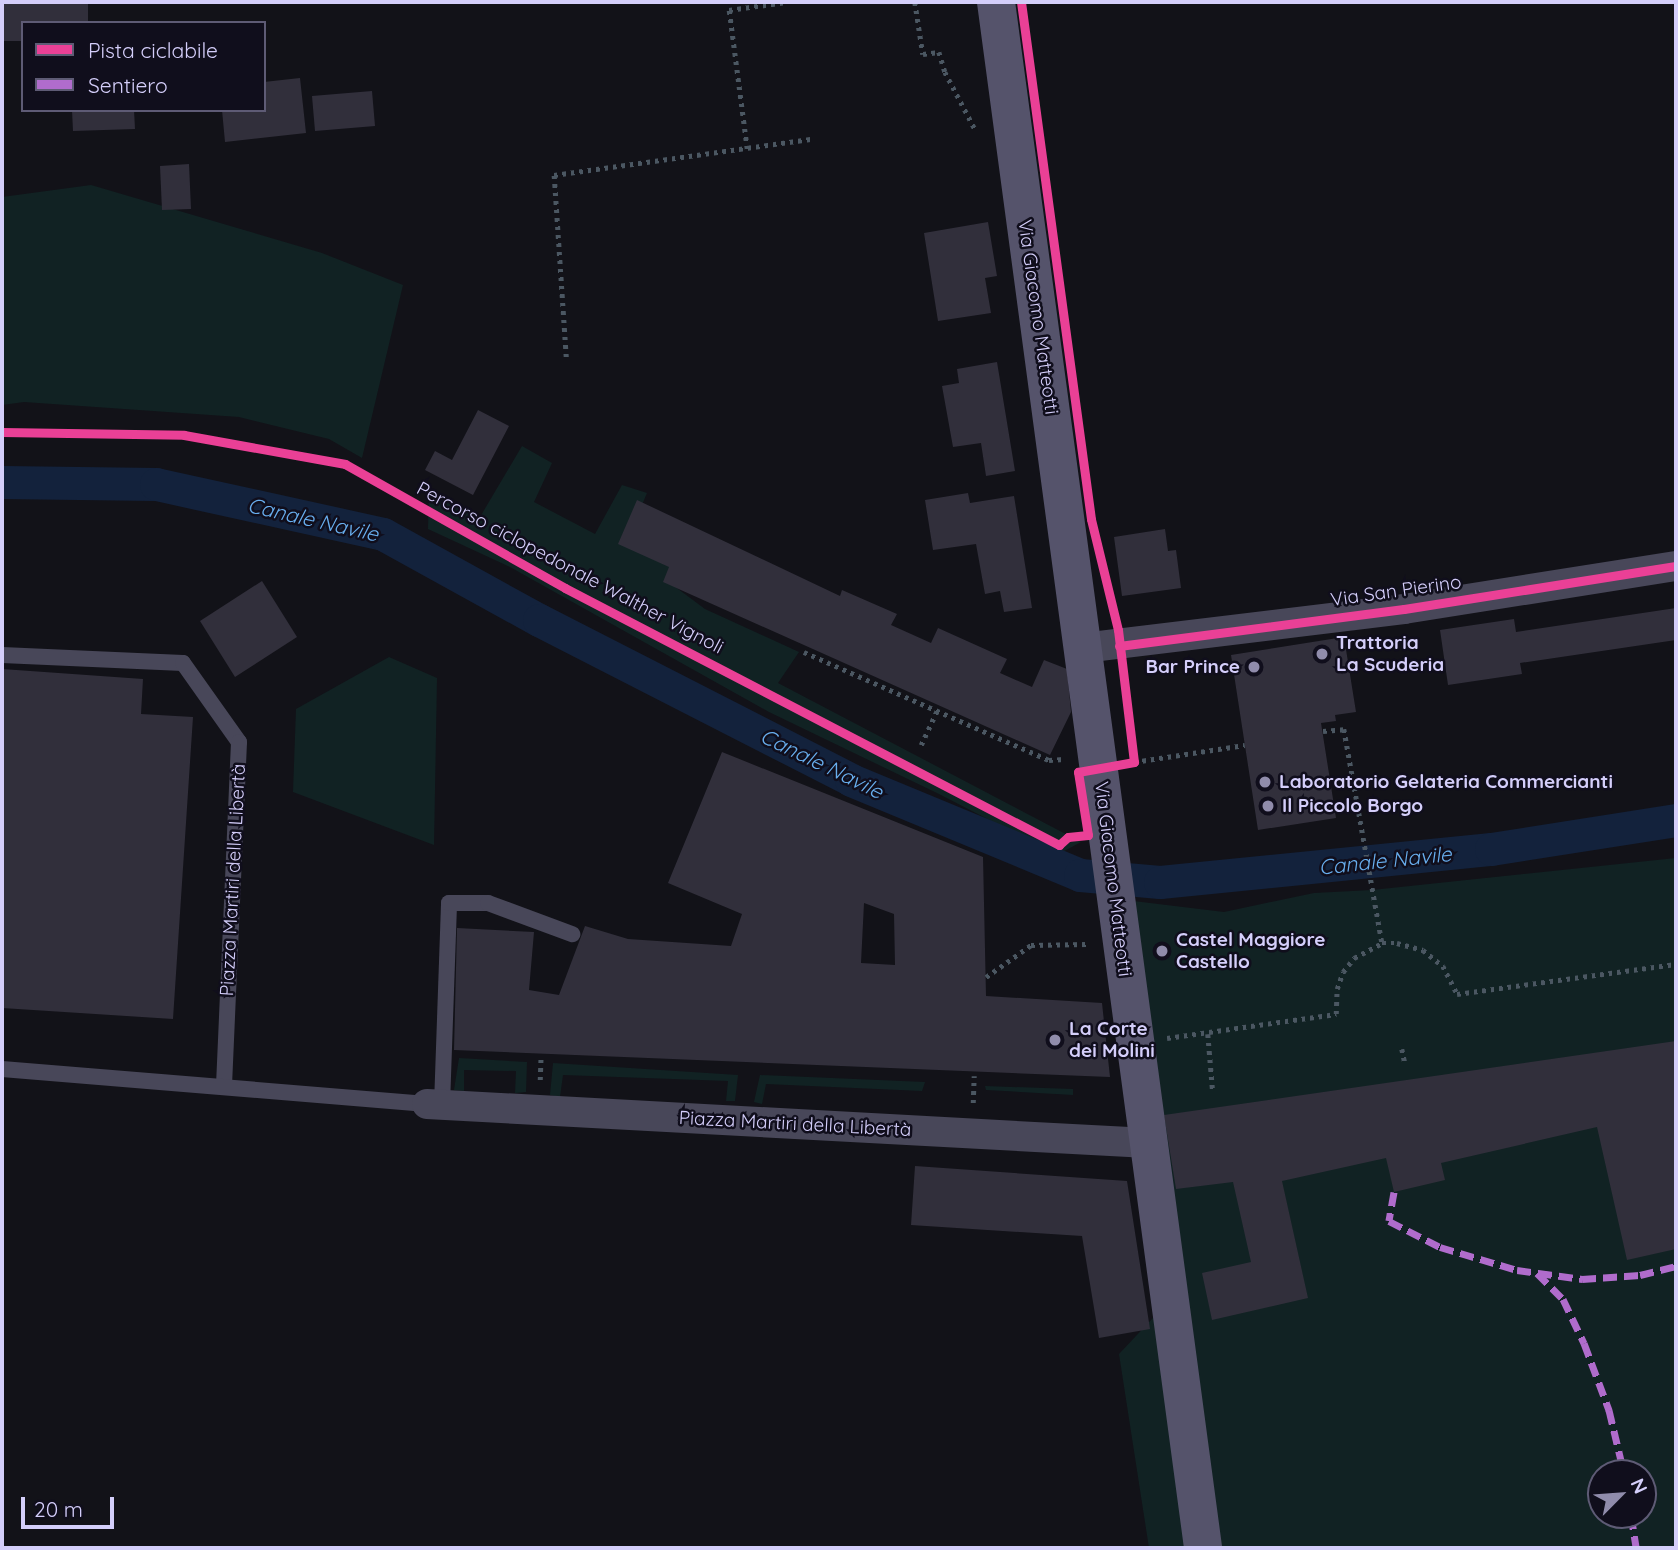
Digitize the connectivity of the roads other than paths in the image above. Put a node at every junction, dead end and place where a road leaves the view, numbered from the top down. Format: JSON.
{"nodes":[{"id":1,"x":996,"y":2,"type":"edge"},
{"id":2,"x":1676,"y":566,"type":"edge"},
{"id":3,"x":1083,"y":648,"type":"junction"},
{"id":4,"x":2,"y":655,"type":"edge"},
{"id":5,"x":572,"y":934,"type":"dead end"},
{"id":6,"x":2,"y":1069,"type":"edge"},
{"id":7,"x":224,"y":1085,"type":"junction"},
{"id":8,"x":434,"y":1105,"type":"junction"},
{"id":9,"x":1148,"y":1143,"type":"junction"},
{"id":10,"x":1203,"y":1548,"type":"edge"}],
"edges":[{"from":1,"to":3,"type":"street","name":"Via Giacomo Matteotti"},
{"from":2,"to":3,"type":"street","name":"Via San Pierino"},
{"from":3,"to":9,"type":"street","name":"Via Giacomo Matteotti"},
{"from":4,"to":7,"type":"lane","name":"Piazza Martiri della Libertà"},
{"from":5,"to":8,"type":"lane"},
{"from":6,"to":7,"type":"lane","name":"Piazza Martiri della Libertà"},
{"from":7,"to":8,"type":"lane","name":"Piazza Martiri della Libertà"},
{"from":8,"to":9,"type":"street","name":"Piazza Martiri della Libertà"},
{"from":9,"to":10,"type":"street","name":"Via Giacomo Matteotti"}]}
